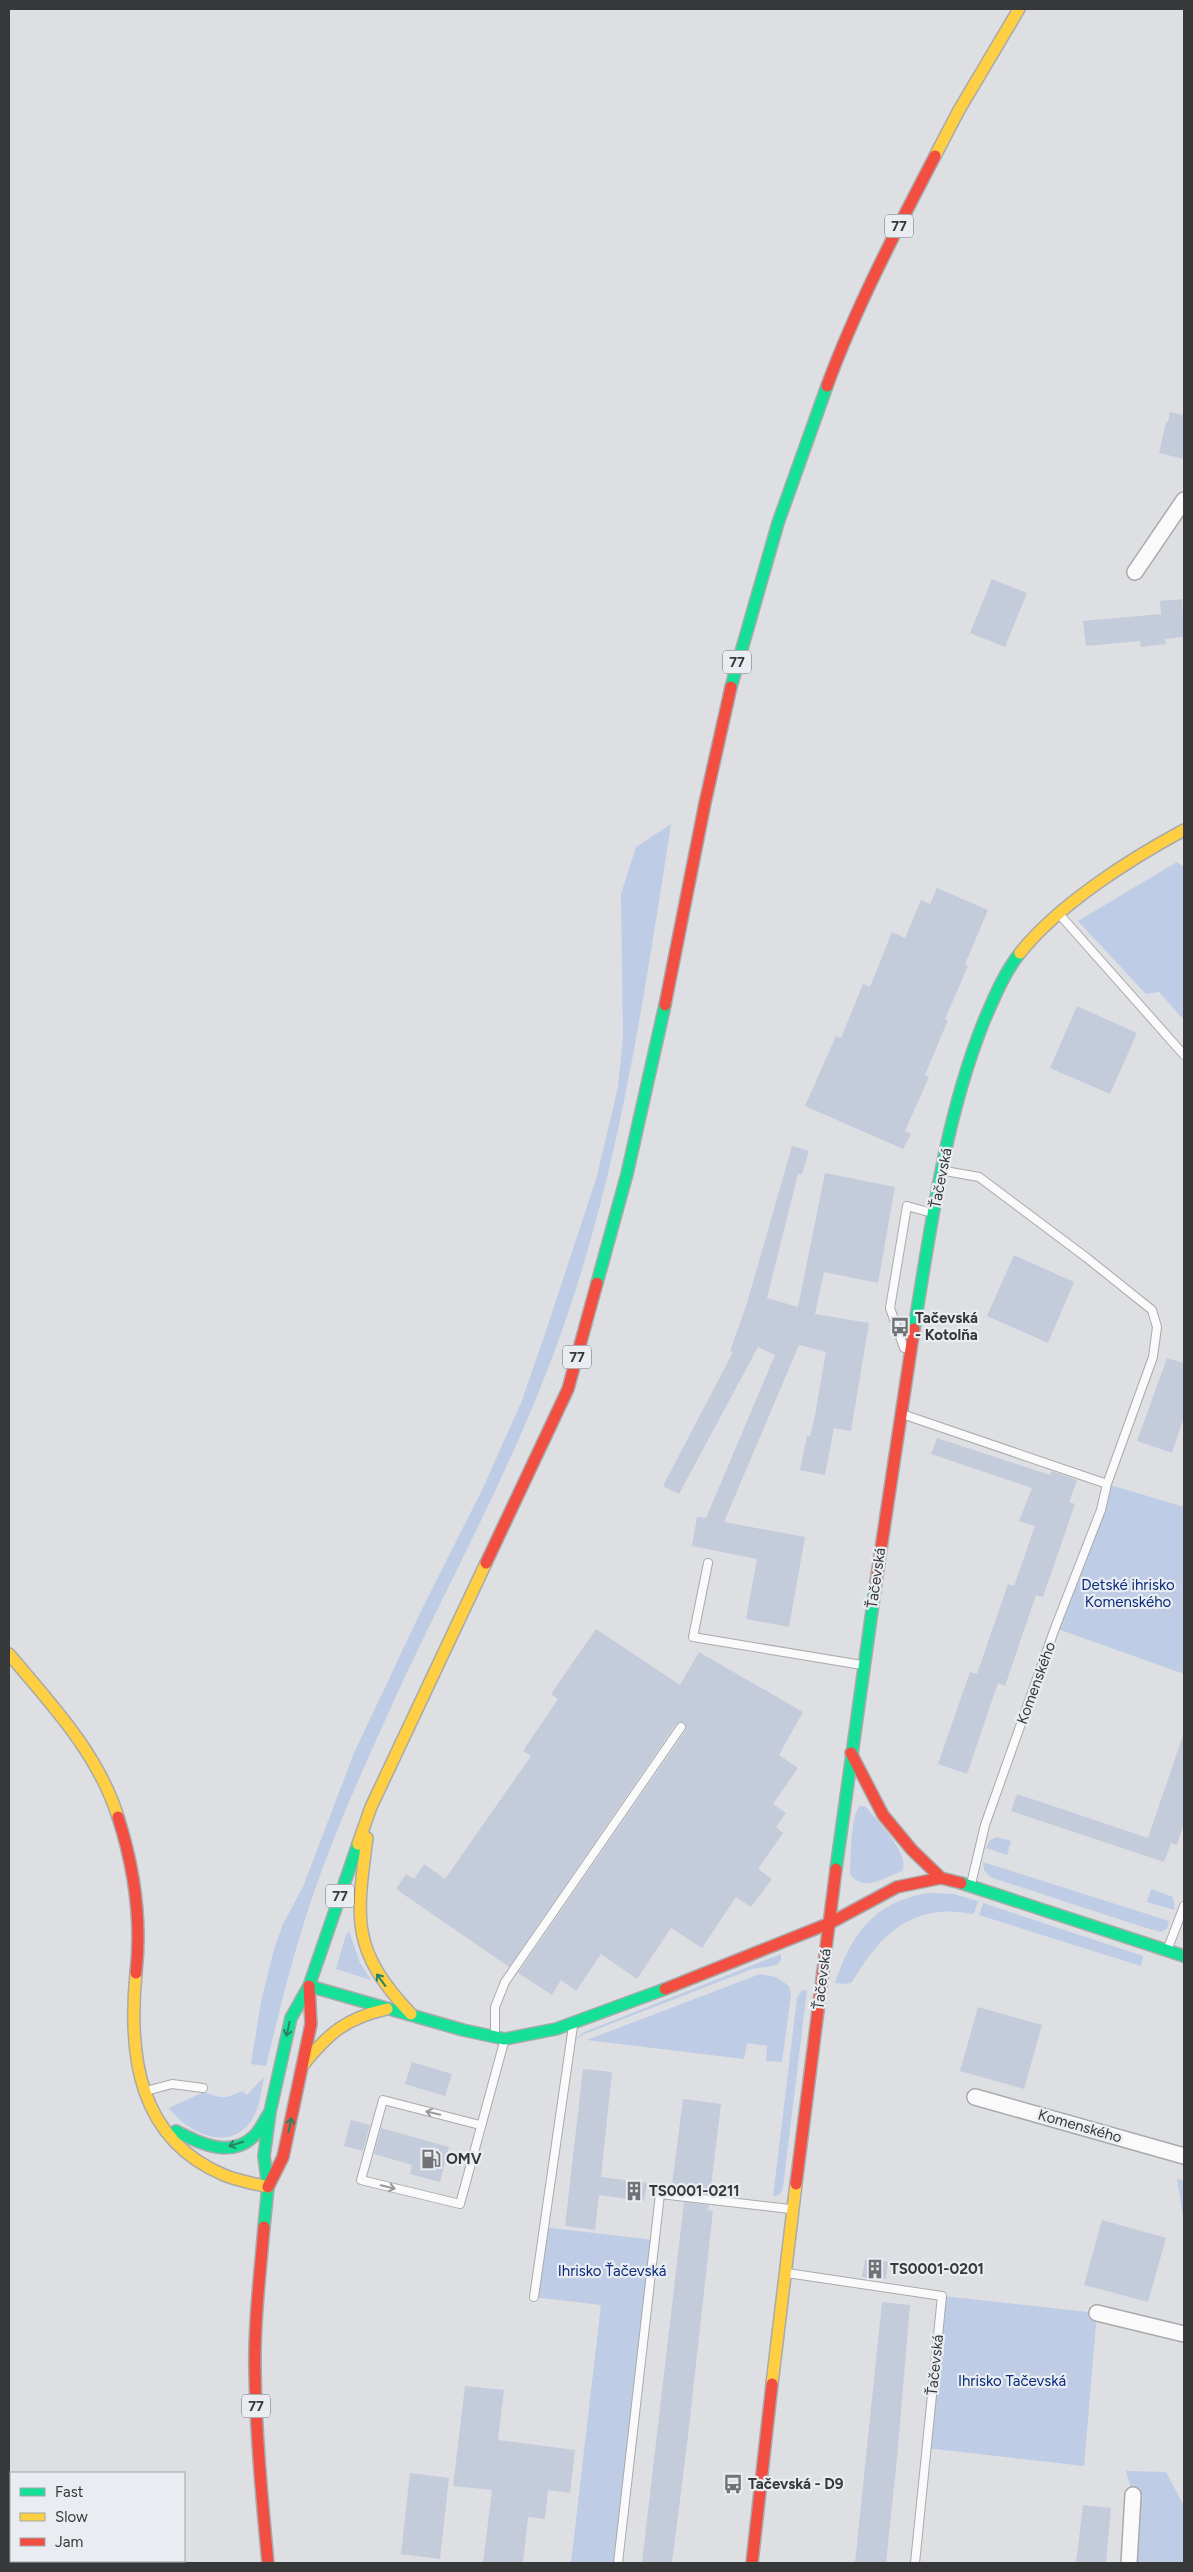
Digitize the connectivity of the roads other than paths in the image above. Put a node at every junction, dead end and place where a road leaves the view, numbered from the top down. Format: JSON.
{"nodes":[{"id":1,"x":1019,"y":9,"type":"edge"},
{"id":2,"x":1184,"y":500,"type":"edge"},
{"id":3,"x":1135,"y":572,"type":"dead end"},
{"id":4,"x":1184,"y":830,"type":"edge"},
{"id":5,"x":1059,"y":914,"type":"junction"},
{"id":6,"x":1184,"y":1055,"type":"edge"},
{"id":7,"x":942,"y":1170,"type":"junction"},
{"id":8,"x":934,"y":1214,"type":"junction"},
{"id":9,"x":909,"y":1360,"type":"junction"},
{"id":10,"x":900,"y":1413,"type":"junction"},
{"id":11,"x":1107,"y":1484,"type":"junction"},
{"id":12,"x":708,"y":1563,"type":"dead end"},
{"id":13,"x":9,"y":1654,"type":"edge"},
{"id":14,"x":864,"y":1665,"type":"junction"},
{"id":15,"x":682,"y":1727,"type":"dead end"},
{"id":16,"x":851,"y":1753,"type":"junction"},
{"id":17,"x":372,"y":1807,"type":"junction"},
{"id":18,"x":941,"y":1878,"type":"junction"},
{"id":19,"x":970,"y":1886,"type":"junction"},
{"id":20,"x":1184,"y":1906,"type":"edge"},
{"id":21,"x":830,"y":1923,"type":"junction"},
{"id":22,"x":1167,"y":1950,"type":"junction"},
{"id":23,"x":1184,"y":1956,"type":"edge"},
{"id":24,"x":309,"y":1986,"type":"junction"},
{"id":25,"x":390,"y":2009,"type":"junction"},
{"id":26,"x":414,"y":2016,"type":"junction"},
{"id":27,"x":573,"y":2024,"type":"junction"},
{"id":28,"x":500,"y":2038,"type":"junction"},
{"id":29,"x":303,"y":2065,"type":"junction"},
{"id":30,"x":203,"y":2088,"type":"dead end"},
{"id":31,"x":143,"y":2092,"type":"junction"},
{"id":32,"x":975,"y":2097,"type":"dead end"},
{"id":33,"x":270,"y":2112,"type":"junction"},
{"id":34,"x":155,"y":2120,"type":"junction"},
{"id":35,"x":480,"y":2125,"type":"junction"},
{"id":36,"x":1184,"y":2156,"type":"edge"},
{"id":37,"x":268,"y":2187,"type":"junction"},
{"id":38,"x":792,"y":2210,"type":"junction"},
{"id":39,"x":784,"y":2273,"type":"junction"},
{"id":40,"x":534,"y":2297,"type":"dead end"},
{"id":41,"x":1097,"y":2314,"type":"dead end"},
{"id":42,"x":1184,"y":2334,"type":"edge"},
{"id":43,"x":1134,"y":2495,"type":"dead end"},
{"id":44,"x":268,"y":2563,"type":"edge"},
{"id":45,"x":618,"y":2563,"type":"edge"},
{"id":46,"x":752,"y":2563,"type":"edge"},
{"id":47,"x":916,"y":2563,"type":"edge"},
{"id":48,"x":1129,"y":2563,"type":"edge"}],
"edges":[{"from":1,"to":17,"type":"street","number":"77"},
{"from":2,"to":3,"type":"street"},
{"from":4,"to":5,"type":"street","name":"Ťačevská"},
{"from":5,"to":6,"type":"lane"},
{"from":5,"to":7,"type":"street","name":"Ťačevská"},
{"from":7,"to":8,"type":"street","name":"Ťačevská"},
{"from":7,"to":11,"type":"lane","name":"Komenského"},
{"from":8,"to":9,"type":"street","name":"Ťačevská"},
{"from":8,"to":9,"type":"lane"},
{"from":9,"to":10,"type":"street","name":"Ťačevská"},
{"from":10,"to":11,"type":"lane"},
{"from":10,"to":14,"type":"street","name":"Ťačevská"},
{"from":11,"to":19,"type":"lane","name":"Komenského"},
{"from":12,"to":14,"type":"lane"},
{"from":13,"to":31,"type":"street"},
{"from":14,"to":16,"type":"street","name":"Ťačevská"},
{"from":15,"to":28,"type":"lane"},
{"from":16,"to":18,"type":"street"},
{"from":16,"to":21,"type":"street","name":"Ťačevská"},
{"from":17,"to":24,"type":"street","number":"77"},
{"from":26,"to":17,"type":"street","one_way":true},
{"from":18,"to":19,"type":"street"},
{"from":18,"to":21,"type":"street"},
{"from":19,"to":22,"type":"street"},
{"from":20,"to":22,"type":"lane"},
{"from":21,"to":27,"type":"street"},
{"from":21,"to":38,"type":"street","name":"Ťačevská"},
{"from":22,"to":23,"type":"street"},
{"from":24,"to":25,"type":"street"},
{"from":24,"to":29,"type":"street","number":"77"},
{"from":24,"to":33,"type":"street","number":"77","one_way":true},
{"from":25,"to":26,"type":"street"},
{"from":25,"to":29,"type":"street"},
{"from":26,"to":28,"type":"street"},
{"from":27,"to":28,"type":"street"},
{"from":27,"to":40,"type":"lane"},
{"from":28,"to":35,"type":"lane"},
{"from":37,"to":29,"type":"street","number":"77","one_way":true},
{"from":30,"to":31,"type":"lane"},
{"from":31,"to":34,"type":"street"},
{"from":32,"to":36,"type":"street","name":"Komenského"},
{"from":33,"to":34,"type":"street","one_way":true},
{"from":33,"to":37,"type":"street","number":"77"},
{"from":34,"to":37,"type":"street"},
{"from":35,"to":35,"type":"lane","one_way":true},
{"from":37,"to":44,"type":"street","number":"77"},
{"from":38,"to":39,"type":"street","name":"Ťačevská"},
{"from":38,"to":45,"type":"lane"},
{"from":39,"to":46,"type":"street","name":"Ťačevská"},
{"from":39,"to":47,"type":"lane","name":"Ťačevská"},
{"from":41,"to":42,"type":"street"},
{"from":43,"to":48,"type":"street"}]}
